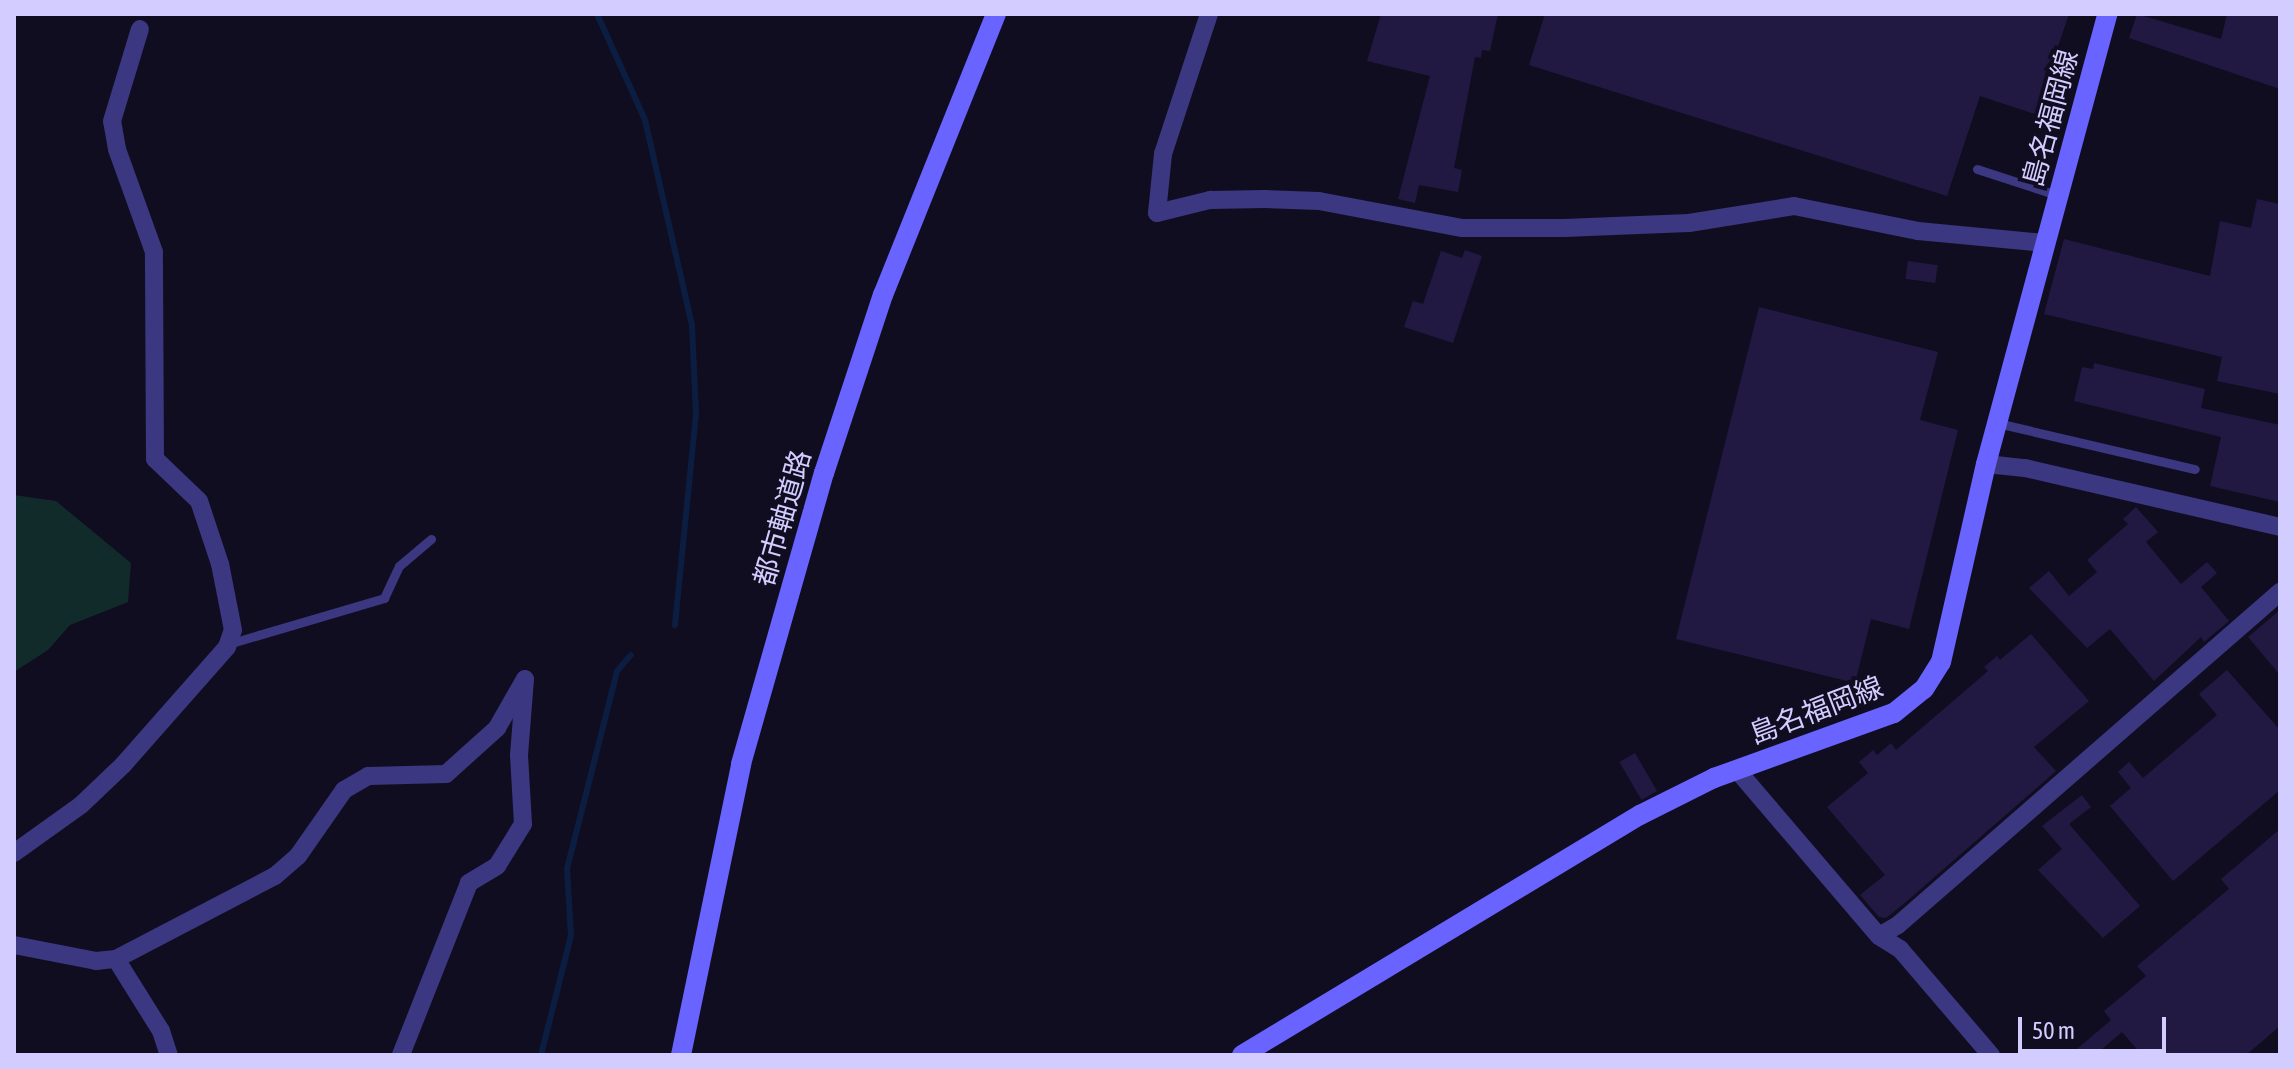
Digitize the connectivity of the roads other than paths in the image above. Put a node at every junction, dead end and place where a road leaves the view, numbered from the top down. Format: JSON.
{"nodes":[{"id":1,"x":996,"y":14,"type":"edge"},
{"id":2,"x":1209,"y":14,"type":"edge"},
{"id":3,"x":2107,"y":14,"type":"edge"},
{"id":4,"x":140,"y":29,"type":"dead end"},
{"id":5,"x":1977,"y":169,"type":"dead end"},
{"id":6,"x":2058,"y":196,"type":"junction"},
{"id":7,"x":2045,"y":243,"type":"junction"},
{"id":8,"x":1997,"y":423,"type":"junction"},
{"id":9,"x":1986,"y":464,"type":"junction"},
{"id":10,"x":2195,"y":469,"type":"dead end"},
{"id":11,"x":2280,"y":527,"type":"edge"},
{"id":12,"x":431,"y":539,"type":"dead end"},
{"id":13,"x":2280,"y":592,"type":"edge"},
{"id":14,"x":228,"y":644,"type":"junction"},
{"id":15,"x":1737,"y":770,"type":"junction"},
{"id":16,"x":14,"y":853,"type":"edge"},
{"id":17,"x":1879,"y":936,"type":"junction"},
{"id":18,"x":14,"y":945,"type":"edge"},
{"id":19,"x":116,"y":959,"type":"junction"},
{"id":20,"x":169,"y":1055,"type":"edge"},
{"id":21,"x":401,"y":1055,"type":"edge"},
{"id":22,"x":681,"y":1055,"type":"edge"},
{"id":23,"x":1242,"y":1055,"type":"edge"},
{"id":24,"x":1991,"y":1055,"type":"edge"}],
"edges":[{"from":1,"to":22,"type":"main road","name":"都市軸道路"},
{"from":2,"to":7,"type":"street"},
{"from":3,"to":6,"type":"main road","name":"島名福岡線"},
{"from":4,"to":14,"type":"street"},
{"from":5,"to":6,"type":"lane"},
{"from":6,"to":7,"type":"main road","name":"島名福岡線"},
{"from":7,"to":8,"type":"main road","name":"島名福岡線"},
{"from":8,"to":9,"type":"main road","name":"島名福岡線"},
{"from":8,"to":10,"type":"lane"},
{"from":9,"to":11,"type":"street"},
{"from":9,"to":15,"type":"main road","name":"島名福岡線"},
{"from":12,"to":14,"type":"lane"},
{"from":13,"to":17,"type":"street"},
{"from":14,"to":16,"type":"street"},
{"from":15,"to":17,"type":"street"},
{"from":15,"to":23,"type":"main road","name":"島名福岡線"},
{"from":17,"to":24,"type":"street"},
{"from":18,"to":19,"type":"street"},
{"from":19,"to":20,"type":"street"},
{"from":19,"to":21,"type":"street"}]}
